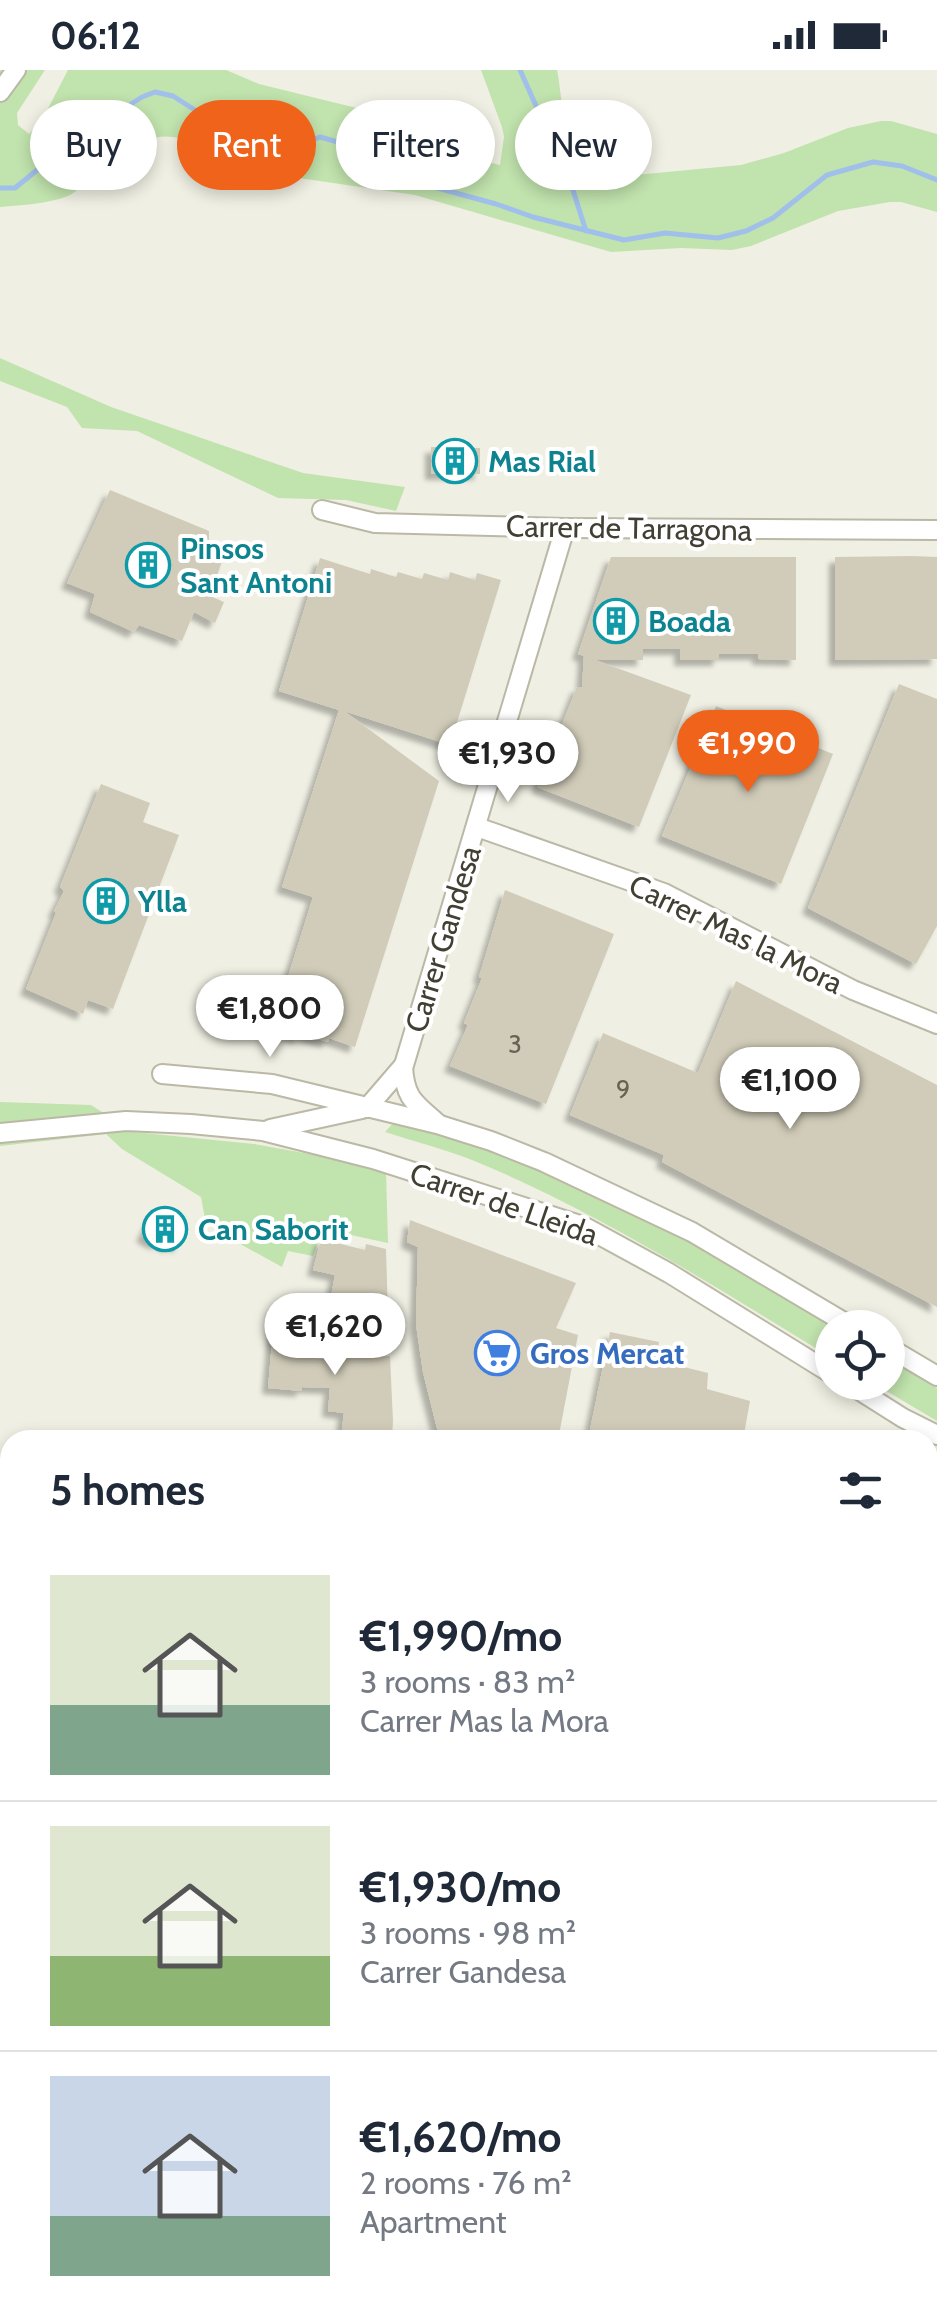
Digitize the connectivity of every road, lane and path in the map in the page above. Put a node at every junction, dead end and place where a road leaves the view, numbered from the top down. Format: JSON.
{"nodes":[{"id":1,"x":16,"y":70,"type":"edge"},
{"id":2,"x":0,"y":92,"type":"edge"},
{"id":3,"x":322,"y":510,"type":"dead end"},
{"id":4,"x":565,"y":528,"type":"junction"},
{"id":5,"x":937,"y":530,"type":"edge"},
{"id":6,"x":477,"y":827,"type":"junction"},
{"id":7,"x":937,"y":1024,"type":"edge"},
{"id":8,"x":403,"y":1067,"type":"junction"},
{"id":9,"x":162,"y":1074,"type":"dead end"},
{"id":10,"x":367,"y":1108,"type":"junction"},
{"id":11,"x":438,"y":1124,"type":"junction"},
{"id":12,"x":264,"y":1131,"type":"junction"},
{"id":13,"x":0,"y":1133,"type":"edge"},
{"id":14,"x":823,"y":1310,"type":"edge"},
{"id":15,"x":905,"y":1357,"type":"edge"},
{"id":16,"x":815,"y":1363,"type":"edge"},
{"id":17,"x":937,"y":1376,"type":"edge"},
{"id":18,"x":874,"y":1400,"type":"edge"},
{"id":19,"x":926,"y":1430,"type":"edge"}],
"edges":[{"from":1,"to":2,"type":"street"},
{"from":3,"to":4,"type":"street","name":"Carrer de Tarragona"},
{"from":4,"to":5,"type":"street","name":"Carrer de Tarragona"},
{"from":4,"to":6,"type":"street","name":"Carrer Gandesa"},
{"from":6,"to":7,"type":"street","name":"Carrer Mas la Mora"},
{"from":6,"to":8,"type":"street","name":"Carrer Gandesa"},
{"from":8,"to":10,"type":"street","name":"Carrer Gandesa"},
{"from":8,"to":11,"type":"street"},
{"from":9,"to":10,"type":"street","name":"Carrer de Lleida"},
{"from":10,"to":11,"type":"street","name":"Carrer de Lleida"},
{"from":10,"to":12,"type":"street","name":"Carrer de Lleida"},
{"from":11,"to":14,"type":"street","name":"Carrer de Lleida"},
{"from":12,"to":13,"type":"street","name":"Carrer de Lleida"},
{"from":12,"to":16,"type":"street","name":"Carrer de Lleida"},
{"from":15,"to":17,"type":"street"},
{"from":18,"to":19,"type":"street"}]}
